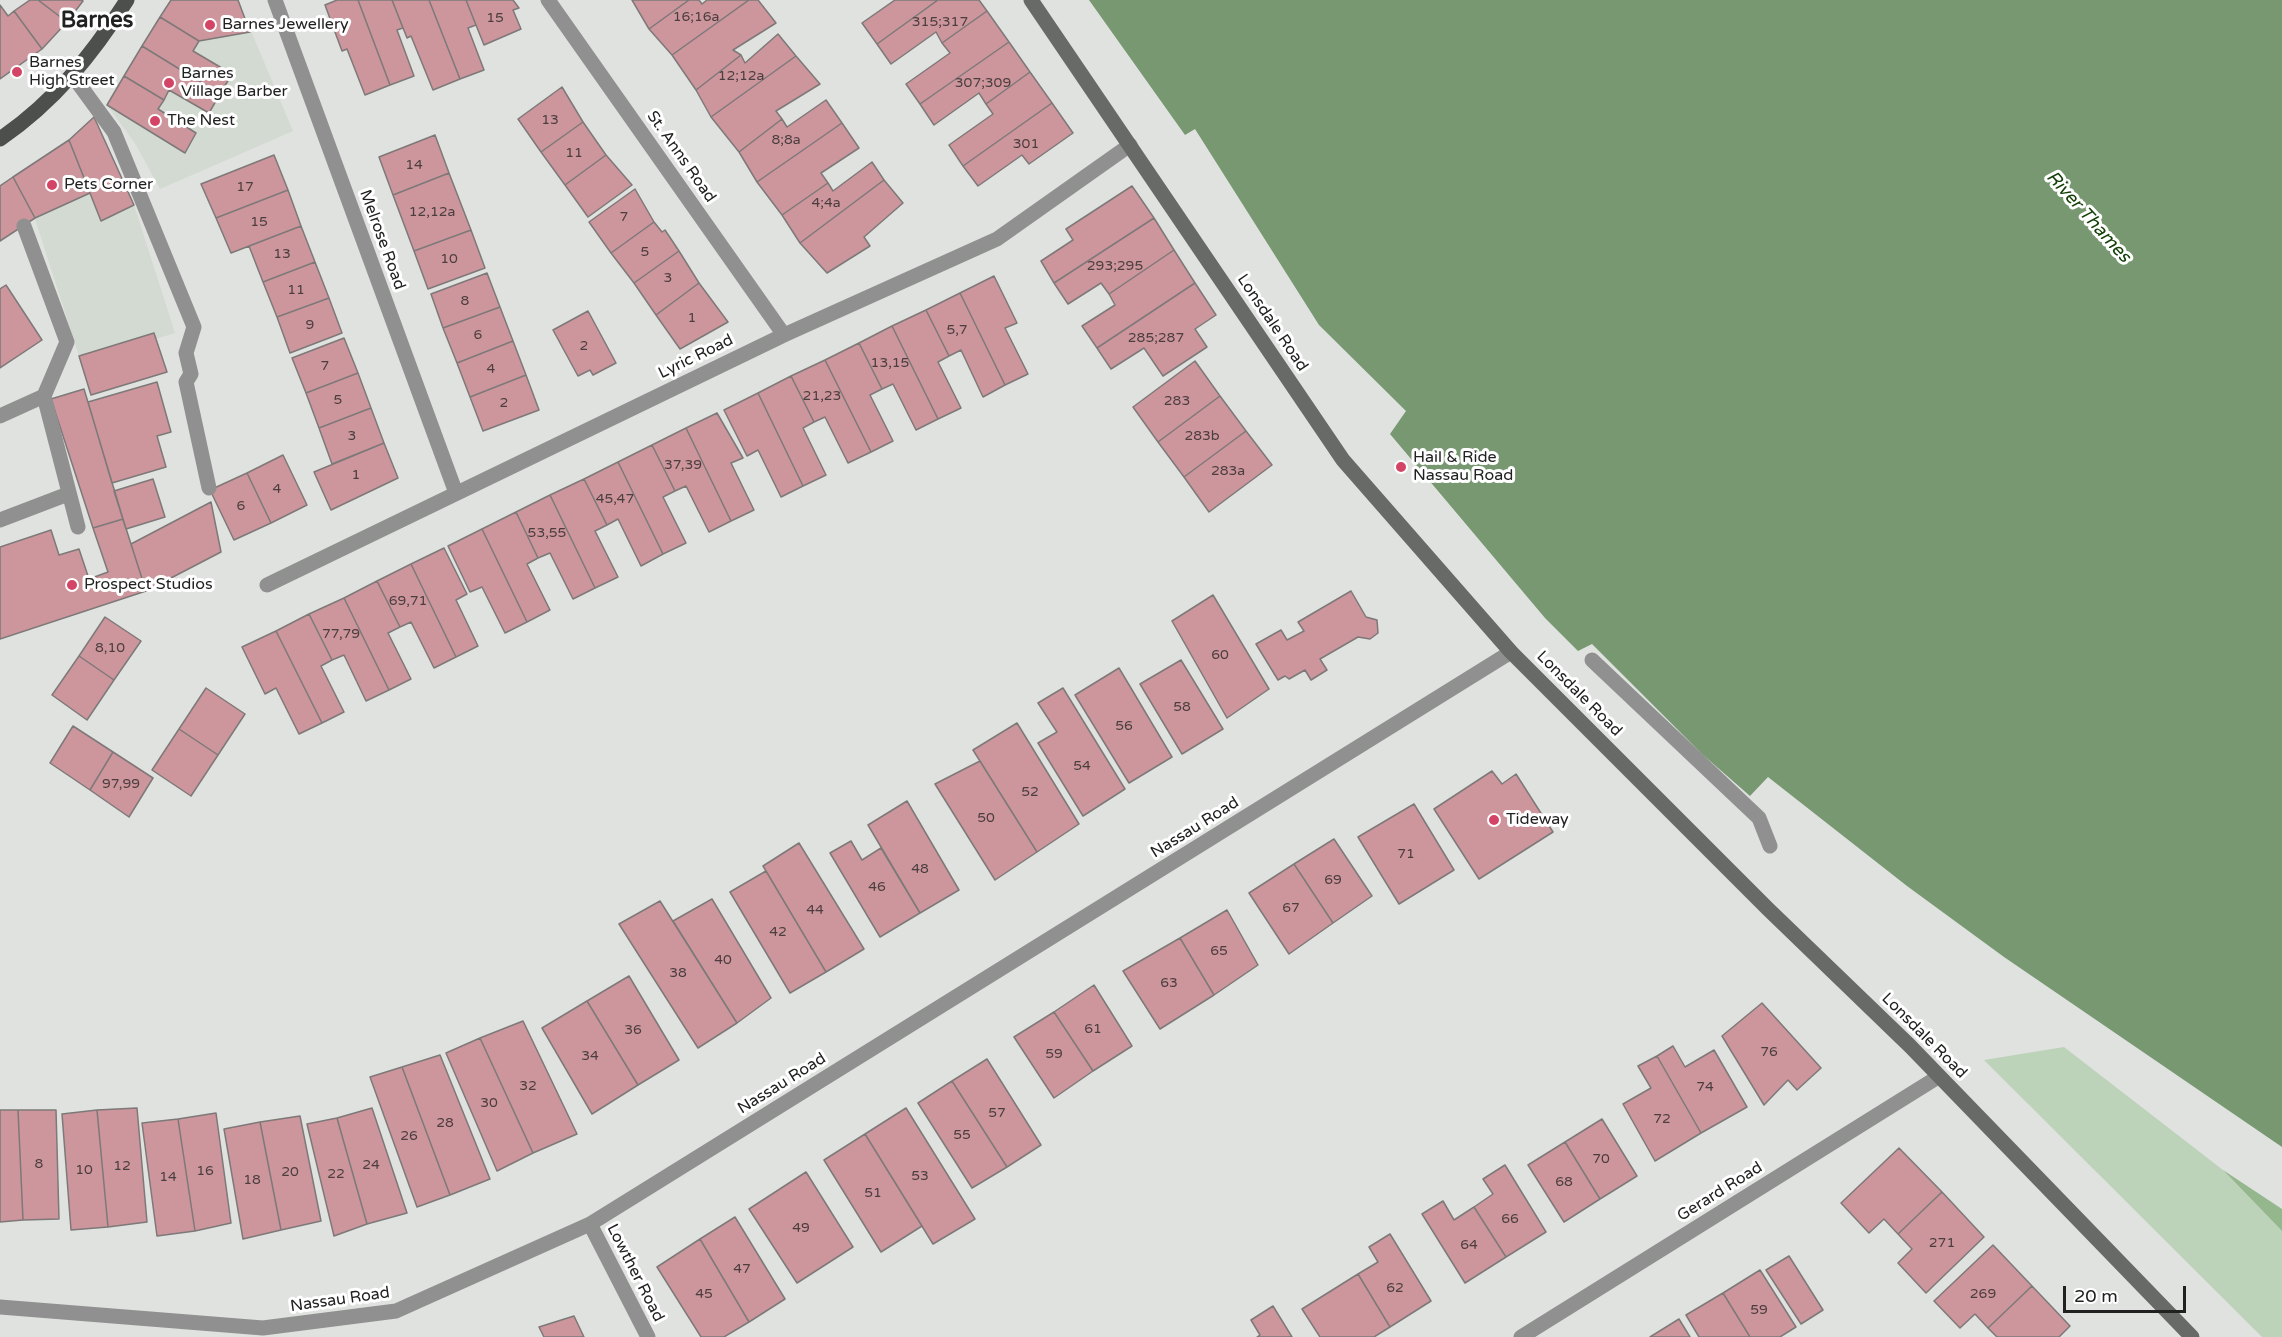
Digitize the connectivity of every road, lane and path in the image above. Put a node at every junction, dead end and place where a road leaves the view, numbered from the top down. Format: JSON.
{"nodes":[{"id":1,"x":127,"y":0,"type":"edge"},
{"id":2,"x":275,"y":0,"type":"edge"},
{"id":3,"x":548,"y":0,"type":"edge"},
{"id":4,"x":1031,"y":0,"type":"edge"},
{"id":5,"x":74,"y":76,"type":"junction"},
{"id":6,"x":0,"y":139,"type":"edge"},
{"id":7,"x":1130,"y":145,"type":"junction"},
{"id":8,"x":24,"y":226,"type":"dead end"},
{"id":9,"x":784,"y":335,"type":"junction"},
{"id":10,"x":44,"y":396,"type":"junction"},
{"id":11,"x":0,"y":416,"type":"edge"},
{"id":12,"x":209,"y":488,"type":"dead end"},
{"id":13,"x":456,"y":493,"type":"junction"},
{"id":14,"x":68,"y":494,"type":"junction"},
{"id":15,"x":0,"y":520,"type":"edge"},
{"id":16,"x":78,"y":527,"type":"dead end"},
{"id":17,"x":267,"y":585,"type":"dead end"},
{"id":18,"x":1512,"y":652,"type":"junction"},
{"id":19,"x":1592,"y":660,"type":"dead end"},
{"id":20,"x":1770,"y":846,"type":"dead end"},
{"id":21,"x":1938,"y":1077,"type":"junction"},
{"id":22,"x":590,"y":1224,"type":"junction"},
{"id":23,"x":0,"y":1307,"type":"edge"},
{"id":24,"x":648,"y":1337,"type":"edge"},
{"id":25,"x":1521,"y":1337,"type":"edge"},
{"id":26,"x":2192,"y":1337,"type":"edge"}],
"edges":[{"from":1,"to":5,"type":"main road"},
{"from":2,"to":13,"type":"street","name":"Melrose Road"},
{"from":3,"to":9,"type":"street","name":"St. Anns Road"},
{"from":4,"to":7,"type":"main road","name":"Lonsdale Road"},
{"from":5,"to":6,"type":"main road"},
{"from":5,"to":12,"type":"street"},
{"from":7,"to":9,"type":"street","name":"Lyric Road"},
{"from":7,"to":18,"type":"main road","name":"Lonsdale Road"},
{"from":8,"to":10,"type":"street"},
{"from":9,"to":13,"type":"street","name":"Lyric Road"},
{"from":10,"to":11,"type":"street"},
{"from":10,"to":14,"type":"street"},
{"from":13,"to":17,"type":"street","name":"Lyric Road"},
{"from":14,"to":15,"type":"street"},
{"from":14,"to":16,"type":"street"},
{"from":18,"to":21,"type":"main road","name":"Lonsdale Road"},
{"from":18,"to":22,"type":"street","name":"Nassau Road"},
{"from":19,"to":20,"type":"street"},
{"from":21,"to":25,"type":"street","name":"Gerard Road"},
{"from":21,"to":26,"type":"main road","name":"Lonsdale Road"},
{"from":22,"to":23,"type":"street","name":"Nassau Road"},
{"from":22,"to":24,"type":"street","name":"Lowther Road"}]}
